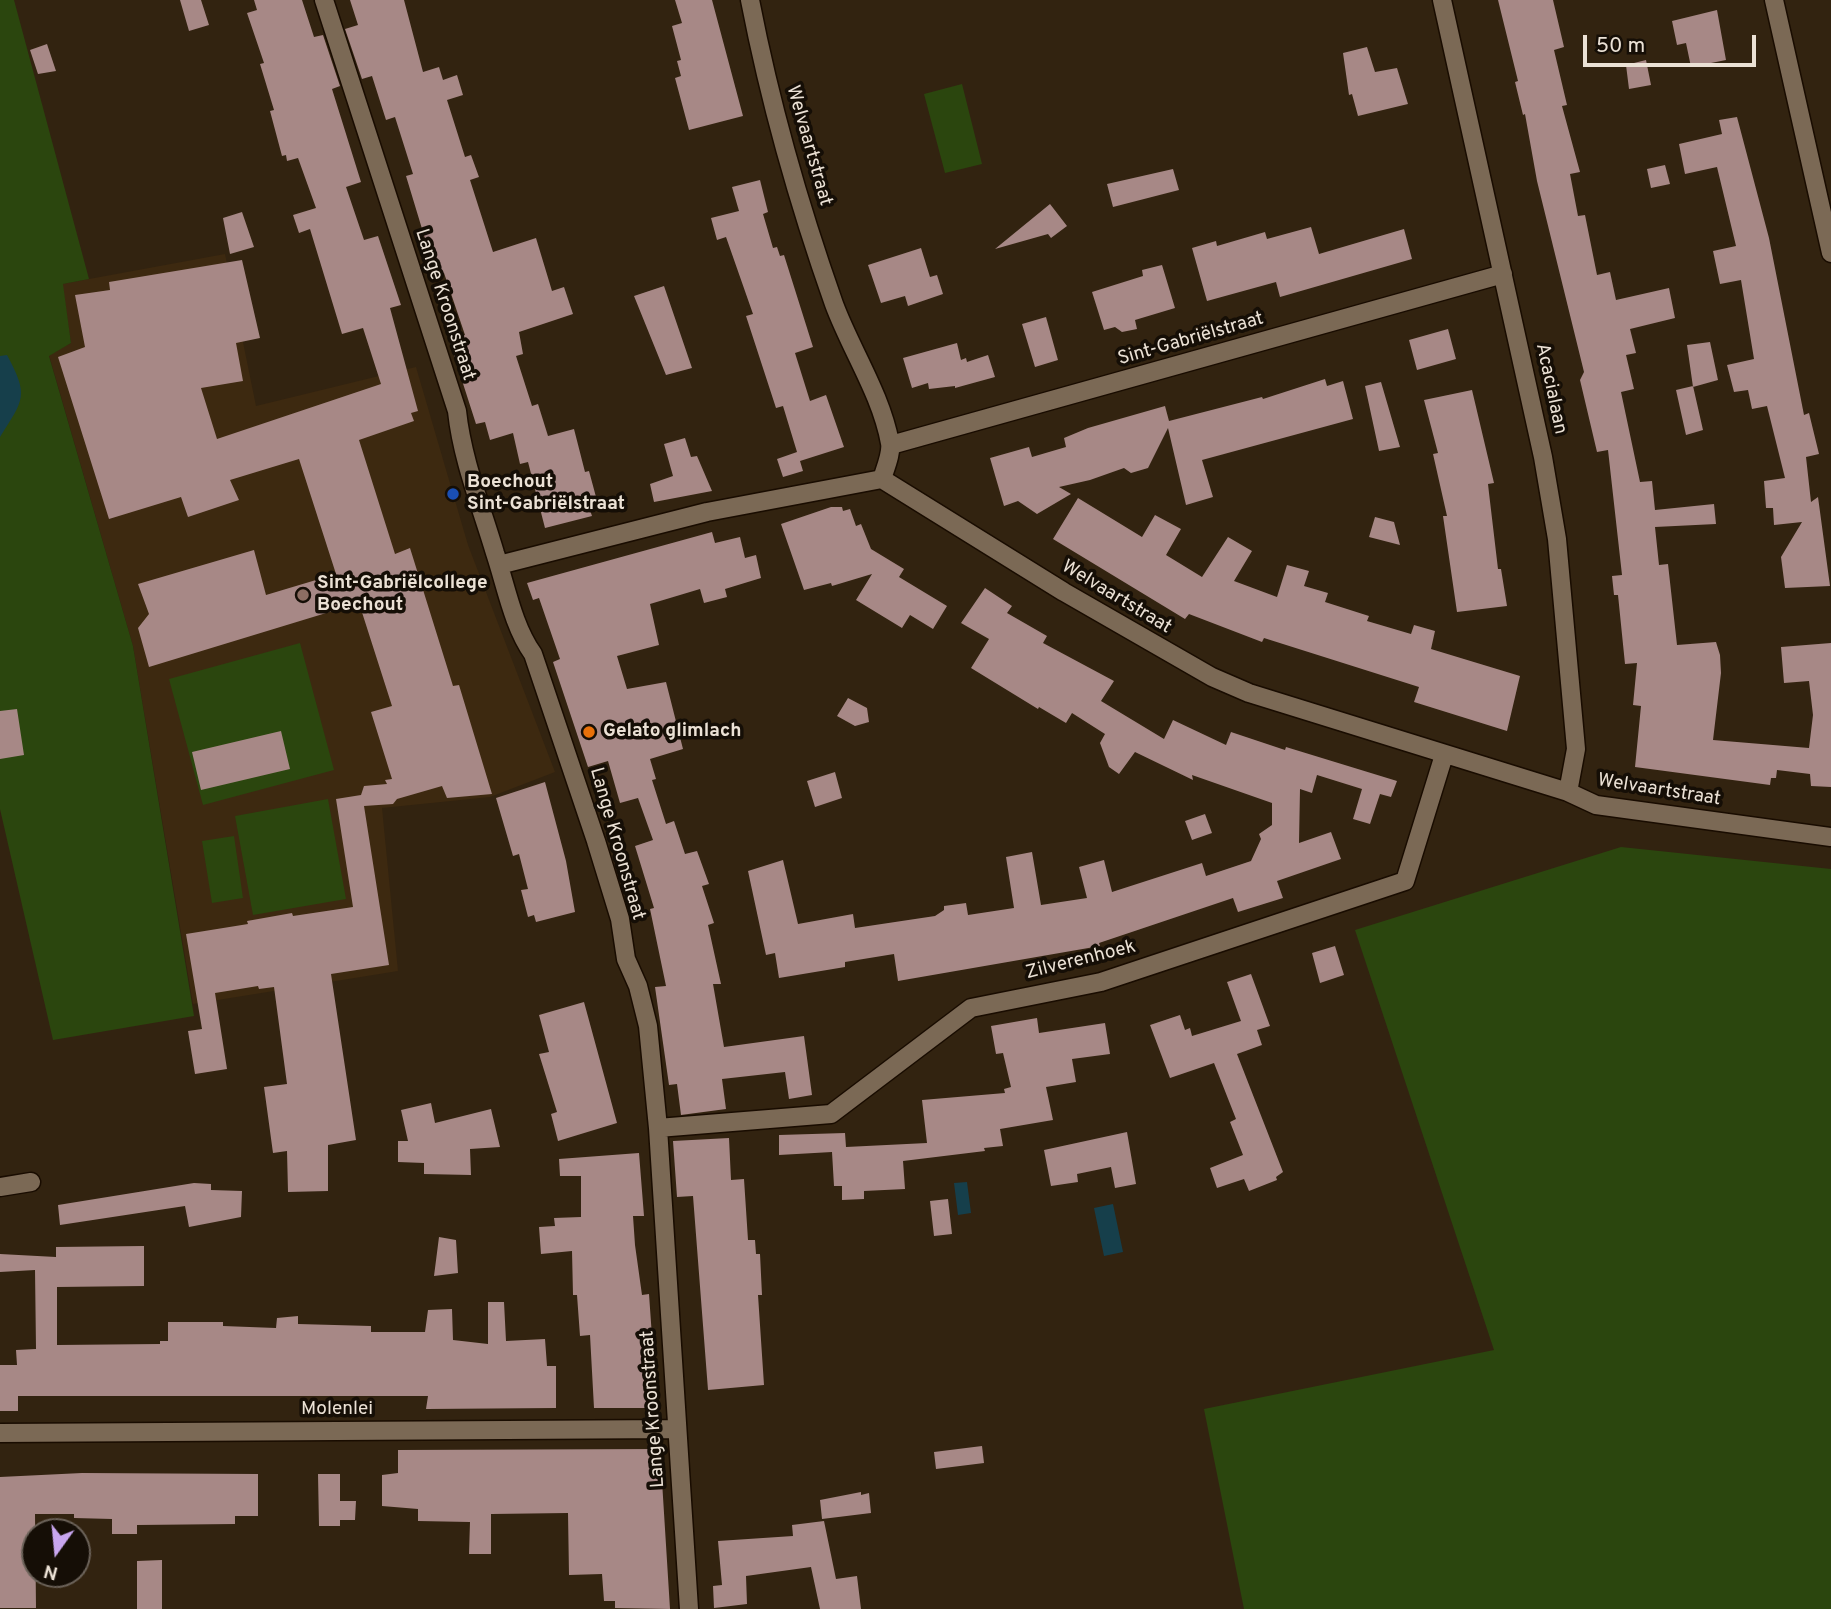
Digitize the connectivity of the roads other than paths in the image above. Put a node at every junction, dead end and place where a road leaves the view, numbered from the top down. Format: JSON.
{"nodes":[{"id":1,"x":324,"y":0,"type":"edge"},
{"id":2,"x":750,"y":0,"type":"edge"},
{"id":3,"x":1442,"y":0,"type":"edge"},
{"id":4,"x":1774,"y":0,"type":"edge"},
{"id":5,"x":1831,"y":253,"type":"edge"},
{"id":6,"x":1503,"y":274,"type":"junction"},
{"id":7,"x":891,"y":445,"type":"junction"},
{"id":8,"x":882,"y":479,"type":"junction"},
{"id":9,"x":499,"y":565,"type":"junction"},
{"id":10,"x":1444,"y":755,"type":"junction"},
{"id":11,"x":1567,"y":792,"type":"junction"},
{"id":12,"x":1831,"y":837,"type":"edge"},
{"id":13,"x":657,"y":1128,"type":"junction"},
{"id":14,"x":31,"y":1182,"type":"dead end"},
{"id":15,"x":0,"y":1187,"type":"edge"},
{"id":16,"x":675,"y":1429,"type":"junction"},
{"id":17,"x":0,"y":1433,"type":"edge"},
{"id":18,"x":689,"y":1609,"type":"edge"}],
"edges":[{"from":1,"to":9,"type":"street","name":"Lange Kroonstraat"},
{"from":2,"to":7,"type":"street","name":"Welvaartstraat"},
{"from":3,"to":6,"type":"street","name":"Acacialaan"},
{"from":4,"to":5,"type":"street"},
{"from":6,"to":7,"type":"street","name":"Sint-Gabriëlstraat"},
{"from":6,"to":11,"type":"street","name":"Acacialaan"},
{"from":7,"to":8,"type":"street"},
{"from":8,"to":9,"type":"street"},
{"from":8,"to":10,"type":"street","name":"Welvaartstraat"},
{"from":9,"to":13,"type":"street","name":"Lange Kroonstraat"},
{"from":10,"to":11,"type":"street","name":"Welvaartstraat"},
{"from":10,"to":13,"type":"street","name":"Zilverenhoek"},
{"from":11,"to":12,"type":"street","name":"Welvaartstraat"},
{"from":13,"to":16,"type":"street","name":"Lange Kroonstraat"},
{"from":14,"to":15,"type":"street"},
{"from":16,"to":17,"type":"street","name":"Molenlei"},
{"from":16,"to":18,"type":"street","name":"Lange Kroonstraat"}]}
